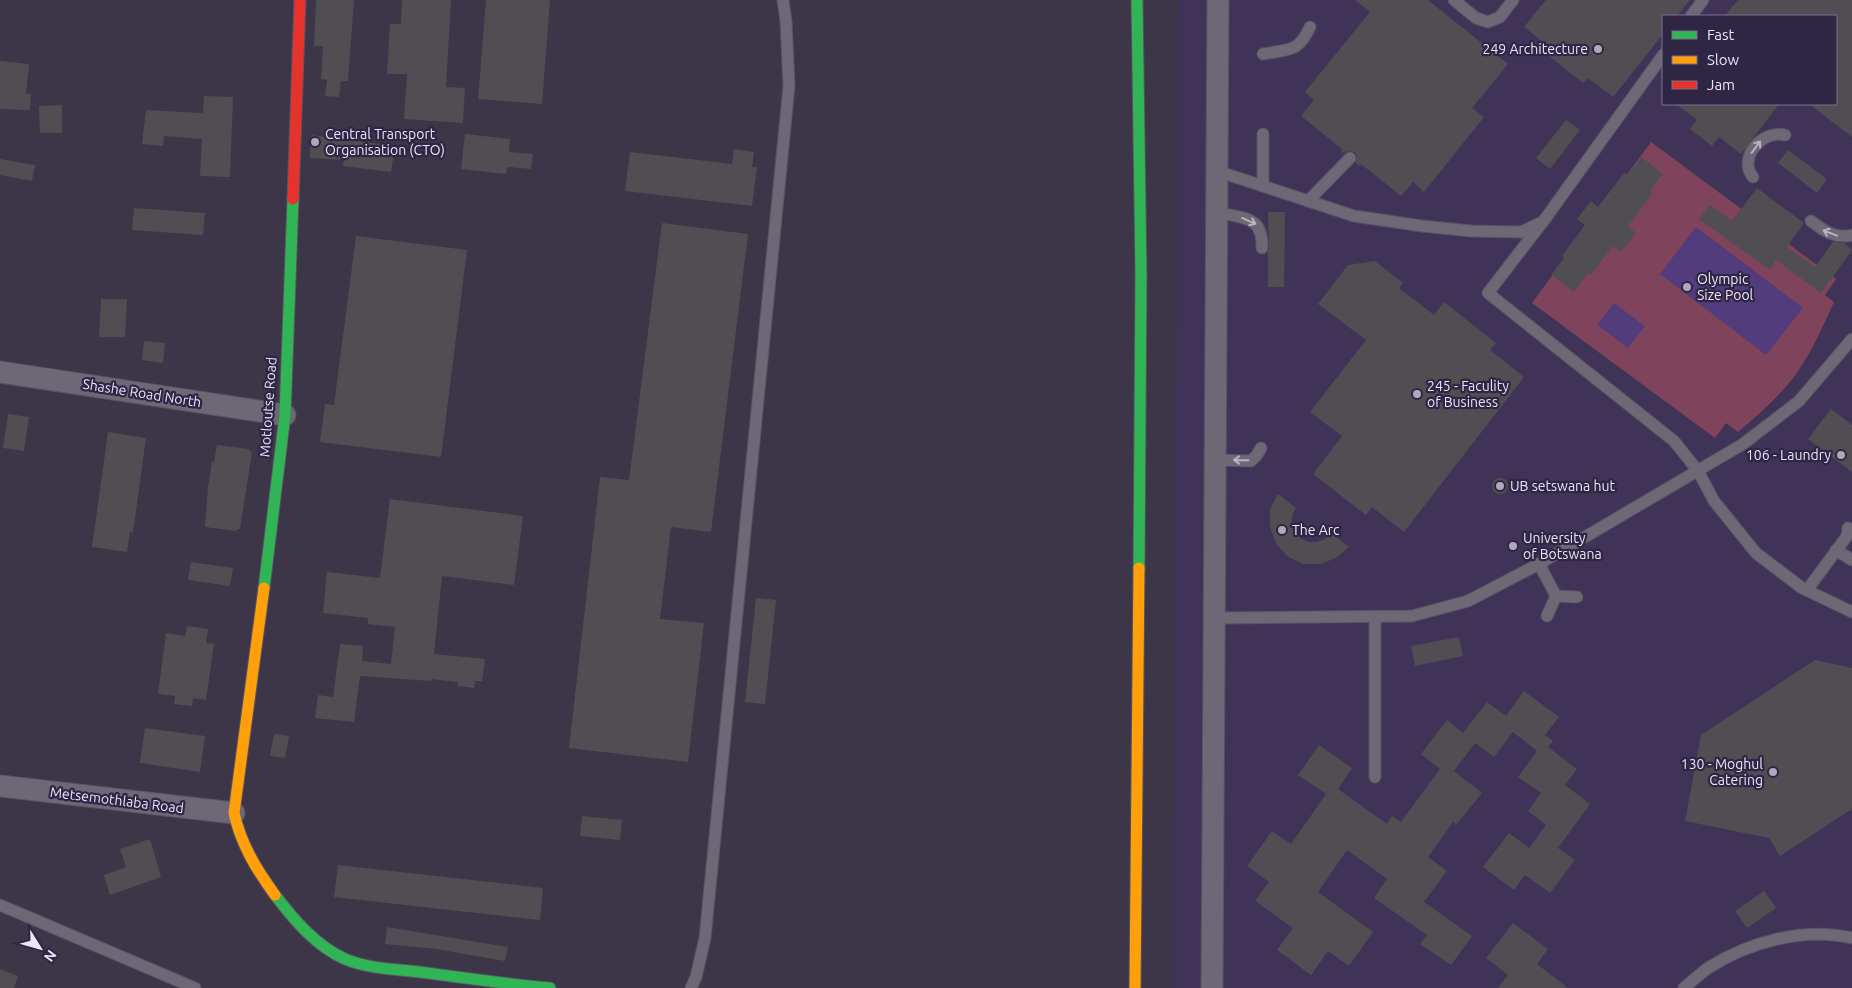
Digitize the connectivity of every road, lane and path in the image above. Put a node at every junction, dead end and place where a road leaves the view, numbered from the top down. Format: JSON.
{"nodes":[{"id":1,"x":300,"y":0,"type":"edge"},
{"id":2,"x":783,"y":0,"type":"edge"},
{"id":3,"x":1136,"y":0,"type":"edge"},
{"id":4,"x":1218,"y":0,"type":"edge"},
{"id":5,"x":1454,"y":0,"type":"edge"},
{"id":6,"x":1513,"y":0,"type":"edge"},
{"id":7,"x":1703,"y":0,"type":"edge"},
{"id":8,"x":1692,"y":15,"type":"edge"},
{"id":9,"x":1310,"y":27,"type":"dead end"},
{"id":10,"x":1263,"y":54,"type":"dead end"},
{"id":11,"x":1662,"y":56,"type":"edge"},
{"id":12,"x":1263,"y":134,"type":"dead end"},
{"id":13,"x":1784,"y":135,"type":"dead end"},
{"id":14,"x":1350,"y":158,"type":"dead end"},
{"id":15,"x":1218,"y":171,"type":"junction"},
{"id":16,"x":1753,"y":177,"type":"dead end"},
{"id":17,"x":1263,"y":186,"type":"junction"},
{"id":18,"x":1308,"y":201,"type":"junction"},
{"id":19,"x":1217,"y":212,"type":"junction"},
{"id":20,"x":1545,"y":219,"type":"junction"},
{"id":21,"x":1811,"y":221,"type":"dead end"},
{"id":22,"x":1852,"y":236,"type":"edge"},
{"id":23,"x":1262,"y":248,"type":"dead end"},
{"id":24,"x":1852,"y":339,"type":"edge"},
{"id":25,"x":0,"y":372,"type":"edge"},
{"id":26,"x":284,"y":415,"type":"junction"},
{"id":27,"x":1261,"y":448,"type":"dead end"},
{"id":28,"x":1216,"y":460,"type":"junction"},
{"id":29,"x":1698,"y":471,"type":"junction"},
{"id":30,"x":1848,"y":528,"type":"dead end"},
{"id":31,"x":1836,"y":550,"type":"junction"},
{"id":32,"x":1852,"y":560,"type":"edge"},
{"id":33,"x":1539,"y":564,"type":"junction"},
{"id":34,"x":1807,"y":590,"type":"junction"},
{"id":35,"x":1556,"y":596,"type":"junction"},
{"id":36,"x":1577,"y":598,"type":"dead end"},
{"id":37,"x":1852,"y":612,"type":"edge"},
{"id":38,"x":1547,"y":616,"type":"dead end"},
{"id":39,"x":1215,"y":618,"type":"junction"},
{"id":40,"x":1375,"y":618,"type":"junction"},
{"id":41,"x":1375,"y":778,"type":"dead end"},
{"id":42,"x":0,"y":786,"type":"edge"},
{"id":43,"x":234,"y":813,"type":"junction"},
{"id":44,"x":0,"y":904,"type":"edge"},
{"id":45,"x":1852,"y":938,"type":"edge"},
{"id":46,"x":195,"y":988,"type":"edge"},
{"id":47,"x":550,"y":988,"type":"edge"},
{"id":48,"x":691,"y":988,"type":"edge"},
{"id":49,"x":1135,"y":988,"type":"edge"},
{"id":50,"x":1212,"y":988,"type":"edge"},
{"id":51,"x":1684,"y":988,"type":"edge"}],
"edges":[{"from":1,"to":26,"type":"street","name":"Motloutse Road"},
{"from":2,"to":48,"type":"lane"},
{"from":3,"to":49,"type":"street"},
{"from":4,"to":15,"type":"street"},
{"from":5,"to":6,"type":"lane"},
{"from":7,"to":8,"type":"lane"},
{"from":9,"to":10,"type":"lane"},
{"from":11,"to":20,"type":"lane"},
{"from":12,"to":17,"type":"lane"},
{"from":16,"to":13,"type":"lane","one_way":true},
{"from":14,"to":18,"type":"lane"},
{"from":15,"to":17,"type":"lane"},
{"from":15,"to":19,"type":"street"},
{"from":17,"to":18,"type":"lane"},
{"from":18,"to":20,"type":"lane"},
{"from":19,"to":23,"type":"lane","one_way":true},
{"from":19,"to":28,"type":"street"},
{"from":20,"to":29,"type":"lane"},
{"from":22,"to":21,"type":"lane","one_way":true},
{"from":24,"to":29,"type":"lane"},
{"from":25,"to":26,"type":"street","name":"Shashe Road North"},
{"from":26,"to":43,"type":"street","name":"Motloutse Road"},
{"from":27,"to":28,"type":"lane","one_way":true},
{"from":28,"to":39,"type":"street"},
{"from":29,"to":33,"type":"lane"},
{"from":29,"to":34,"type":"lane"},
{"from":30,"to":31,"type":"lane"},
{"from":31,"to":32,"type":"lane"},
{"from":31,"to":34,"type":"lane"},
{"from":33,"to":35,"type":"lane"},
{"from":33,"to":40,"type":"lane"},
{"from":34,"to":37,"type":"lane"},
{"from":35,"to":36,"type":"lane"},
{"from":35,"to":38,"type":"lane"},
{"from":39,"to":40,"type":"lane"},
{"from":39,"to":50,"type":"street"},
{"from":40,"to":41,"type":"lane"},
{"from":42,"to":43,"type":"street","name":"Metsemothlaba Road"},
{"from":43,"to":47,"type":"street"},
{"from":44,"to":46,"type":"lane"},
{"from":45,"to":51,"type":"lane"}]}
